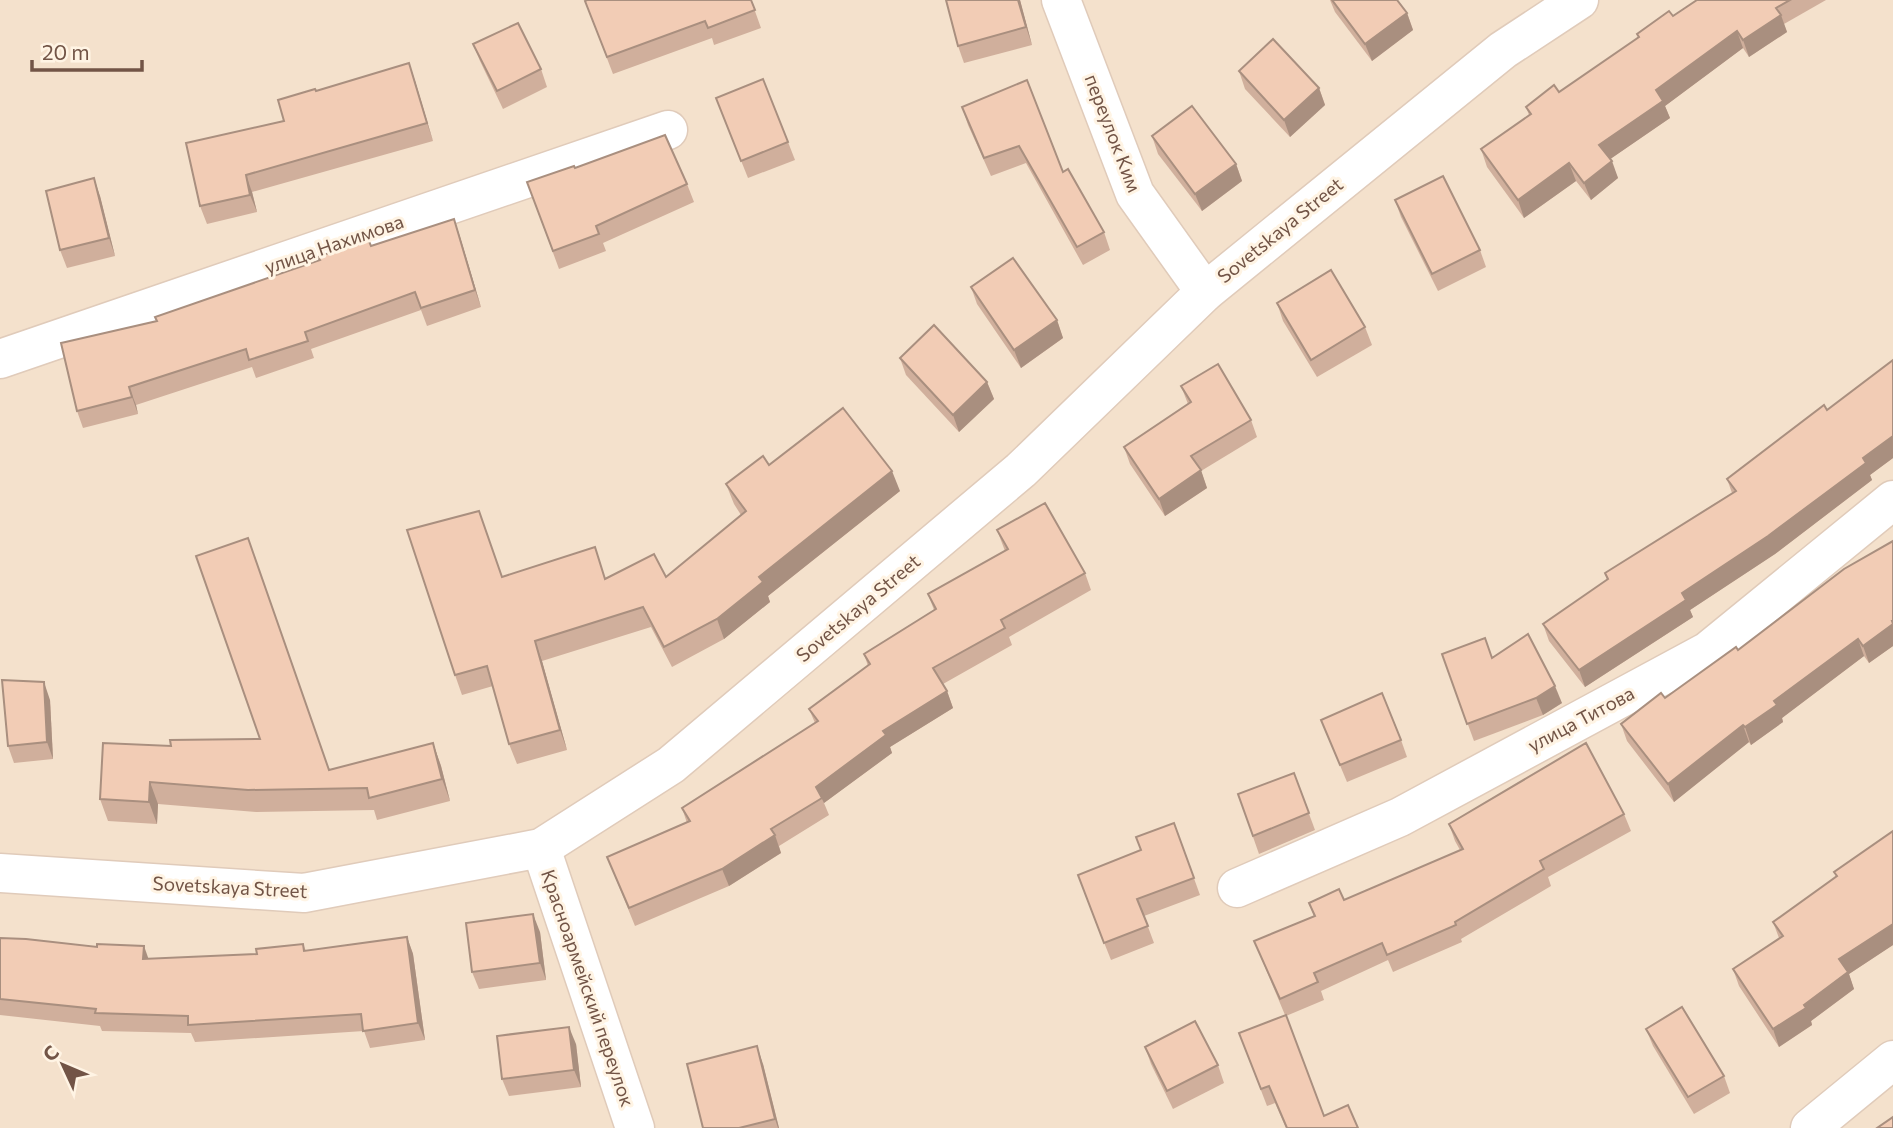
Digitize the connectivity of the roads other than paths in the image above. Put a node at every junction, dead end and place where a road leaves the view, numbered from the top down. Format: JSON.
{"nodes":[{"id":1,"x":1061,"y":0,"type":"edge"},
{"id":2,"x":1579,"y":0,"type":"edge"},
{"id":3,"x":668,"y":130,"type":"dead end"},
{"id":4,"x":1205,"y":292,"type":"junction"},
{"id":5,"x":0,"y":359,"type":"edge"},
{"id":6,"x":1893,"y":500,"type":"edge"},
{"id":7,"x":541,"y":848,"type":"junction"},
{"id":8,"x":0,"y":873,"type":"edge"},
{"id":9,"x":1237,"y":888,"type":"dead end"},
{"id":10,"x":1893,"y":1060,"type":"edge"},
{"id":11,"x":635,"y":1128,"type":"edge"},
{"id":12,"x":1810,"y":1128,"type":"edge"}],
"edges":[{"from":1,"to":4,"type":"street","name":"переулок Ким"},
{"from":2,"to":4,"type":"street","name":"Sovetskaya Street"},
{"from":3,"to":5,"type":"street","name":"улица Нахимова"},
{"from":4,"to":7,"type":"street","name":"Sovetskaya Street"},
{"from":6,"to":9,"type":"street","name":"улица Титова"},
{"from":7,"to":8,"type":"street","name":"Sovetskaya Street"},
{"from":7,"to":11,"type":"street","name":"Красноармейский переулок"},
{"from":10,"to":12,"type":"street"}]}
